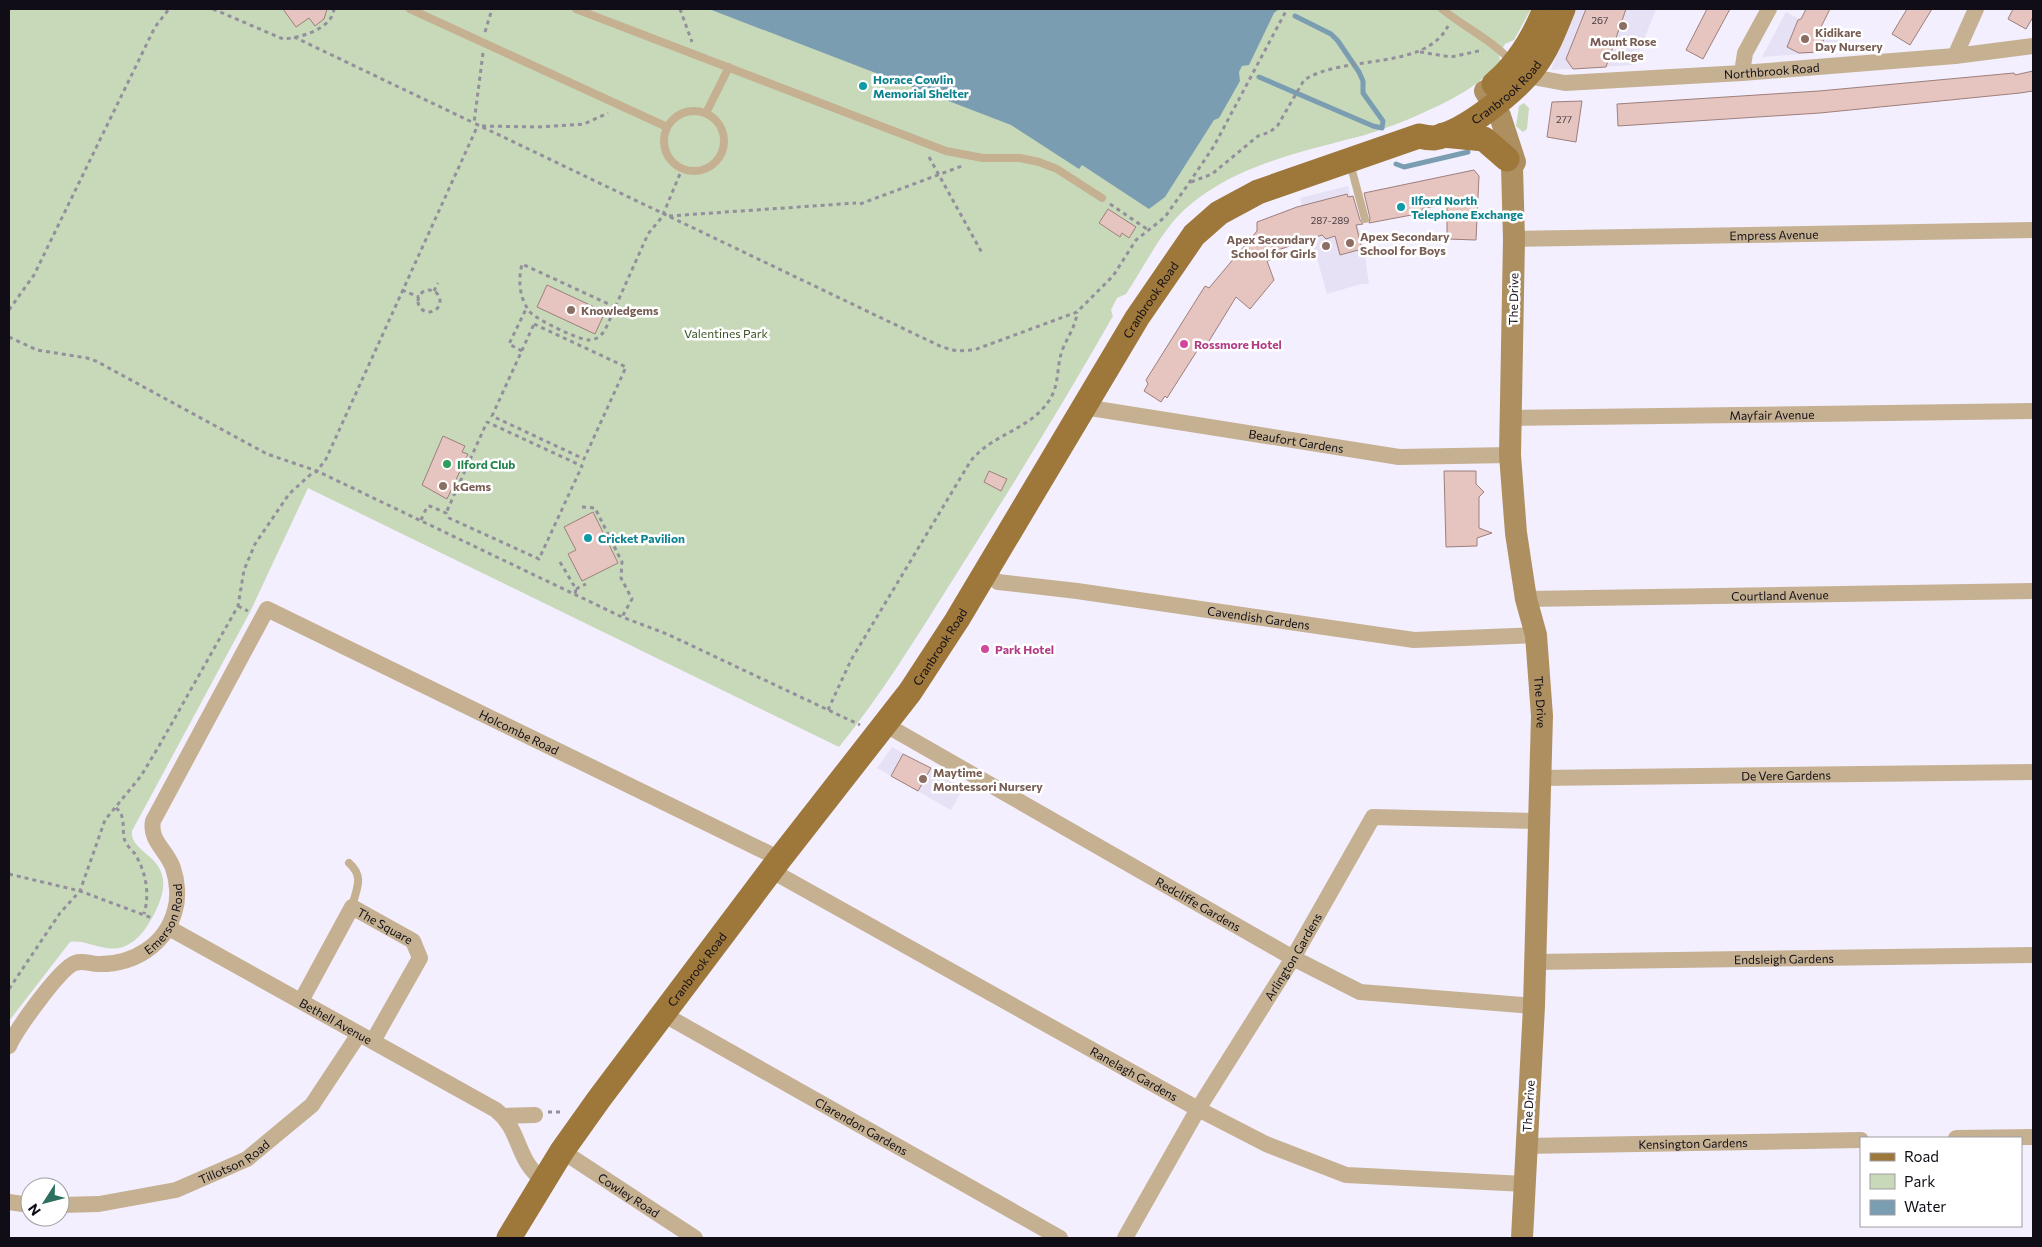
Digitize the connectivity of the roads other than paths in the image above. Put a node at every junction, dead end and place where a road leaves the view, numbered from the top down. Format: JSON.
{"nodes":[{"id":1,"x":410,"y":9,"type":"edge"},
{"id":2,"x":576,"y":9,"type":"edge"},
{"id":3,"x":1442,"y":9,"type":"edge"},
{"id":4,"x":1545,"y":9,"type":"edge"},
{"id":5,"x":1563,"y":9,"type":"edge"},
{"id":6,"x":1769,"y":9,"type":"edge"},
{"id":7,"x":1976,"y":9,"type":"edge"},
{"id":8,"x":1451,"y":12,"type":"edge"},
{"id":9,"x":2033,"y":46,"type":"edge"},
{"id":10,"x":1955,"y":56,"type":"junction"},
{"id":11,"x":729,"y":67,"type":"junction"},
{"id":12,"x":1520,"y":70,"type":"junction"},
{"id":13,"x":1742,"y":73,"type":"junction"},
{"id":14,"x":1483,"y":103,"type":"junction"},
{"id":15,"x":706,"y":113,"type":"junction"},
{"id":16,"x":667,"y":127,"type":"junction"},
{"id":17,"x":1430,"y":135,"type":"junction"},
{"id":18,"x":1349,"y":161,"type":"junction"},
{"id":19,"x":1510,"y":163,"type":"junction"},
{"id":20,"x":1102,"y":198,"type":"road end"},
{"id":21,"x":1365,"y":219,"type":"dead end"},
{"id":22,"x":2033,"y":230,"type":"edge"},
{"id":23,"x":1514,"y":239,"type":"junction"},
{"id":24,"x":1084,"y":407,"type":"junction"},
{"id":25,"x":2033,"y":411,"type":"edge"},
{"id":26,"x":1511,"y":418,"type":"junction"},
{"id":27,"x":1510,"y":455,"type":"junction"},
{"id":28,"x":985,"y":573,"type":"junction"},
{"id":29,"x":2033,"y":591,"type":"edge"},
{"id":30,"x":1526,"y":598,"type":"junction"},
{"id":31,"x":262,"y":618,"type":"joint"},
{"id":32,"x":1536,"y":635,"type":"junction"},
{"id":33,"x":886,"y":725,"type":"junction"},
{"id":34,"x":2033,"y":772,"type":"edge"},
{"id":35,"x":1540,"y":778,"type":"junction"},
{"id":36,"x":1539,"y":821,"type":"junction"},
{"id":37,"x":349,"y":863,"type":"dead end"},
{"id":38,"x":775,"y":866,"type":"junction"},
{"id":39,"x":352,"y":907,"type":"junction"},
{"id":40,"x":169,"y":928,"type":"junction"},
{"id":41,"x":2033,"y":955,"type":"edge"},
{"id":42,"x":1293,"y":958,"type":"junction"},
{"id":43,"x":1535,"y":962,"type":"junction"},
{"id":44,"x":301,"y":1001,"type":"junction"},
{"id":45,"x":1534,"y":1006,"type":"junction"},
{"id":46,"x":663,"y":1014,"type":"junction"},
{"id":47,"x":366,"y":1038,"type":"junction"},
{"id":48,"x":9,"y":1046,"type":"edge"},
{"id":49,"x":1198,"y":1109,"type":"junction"},
{"id":50,"x":535,"y":1115,"type":"road end"},
{"id":51,"x":503,"y":1116,"type":"junction"},
{"id":52,"x":1860,"y":1140,"type":"edge"},
{"id":53,"x":1525,"y":1146,"type":"junction"},
{"id":54,"x":562,"y":1151,"type":"junction"},
{"id":55,"x":544,"y":1180,"type":"junction"},
{"id":56,"x":1525,"y":1184,"type":"junction"},
{"id":57,"x":70,"y":1205,"type":"edge"},
{"id":58,"x":509,"y":1238,"type":"edge"},
{"id":59,"x":695,"y":1238,"type":"edge"},
{"id":60,"x":1060,"y":1238,"type":"edge"},
{"id":61,"x":1125,"y":1238,"type":"edge"},
{"id":62,"x":1522,"y":1238,"type":"edge"}],
"edges":[{"from":1,"to":16,"type":"lane"},
{"from":2,"to":11,"type":"lane"},
{"from":3,"to":8,"type":"lane"},
{"from":4,"to":12,"type":"main road","name":"Cranbrook Road"},
{"from":5,"to":12,"type":"main road","name":"Cranbrook Road"},
{"from":6,"to":13,"type":"street"},
{"from":7,"to":10,"type":"street"},
{"from":8,"to":12,"type":"lane"},
{"from":9,"to":10,"type":"street","name":"Northbrook Road"},
{"from":10,"to":13,"type":"street","name":"Northbrook Road"},
{"from":11,"to":15,"type":"lane"},
{"from":11,"to":20,"type":"lane"},
{"from":12,"to":13,"type":"street","name":"Northbrook Road"},
{"from":12,"to":14,"type":"main road","name":"Cranbrook Road"},
{"from":14,"to":17,"type":"main road","name":"Cranbrook Road"},
{"from":14,"to":19,"type":"street","name":"The Drive"},
{"from":15,"to":16,"type":"lane"},
{"from":15,"to":16,"type":"lane"},
{"from":17,"to":18,"type":"main road","name":"Cranbrook Road"},
{"from":17,"to":19,"type":"main road"},
{"from":18,"to":21,"type":"lane"},
{"from":18,"to":24,"type":"main road","name":"Cranbrook Road"},
{"from":19,"to":23,"type":"street","name":"The Drive"},
{"from":22,"to":23,"type":"street","name":"Empress Avenue"},
{"from":23,"to":26,"type":"street","name":"The Drive"},
{"from":24,"to":27,"type":"street","name":"Beaufort Gardens"},
{"from":24,"to":28,"type":"main road","name":"Cranbrook Road"},
{"from":25,"to":26,"type":"street","name":"Mayfair Avenue"},
{"from":26,"to":27,"type":"street","name":"The Drive"},
{"from":27,"to":30,"type":"street","name":"The Drive"},
{"from":28,"to":32,"type":"street","name":"Cavendish Gardens"},
{"from":28,"to":33,"type":"main road","name":"Cranbrook Road"},
{"from":29,"to":30,"type":"street","name":"Courtland Avenue"},
{"from":30,"to":32,"type":"street","name":"The Drive"},
{"from":31,"to":38,"type":"street","name":"Holcombe Road"},
{"from":31,"to":40,"type":"street","name":"Emerson Road"},
{"from":32,"to":35,"type":"street","name":"The Drive"},
{"from":33,"to":38,"type":"main road","name":"Cranbrook Road"},
{"from":33,"to":42,"type":"street","name":"Redcliffe Gardens"},
{"from":34,"to":35,"type":"street","name":"De Vere Gardens"},
{"from":35,"to":36,"type":"street","name":"The Drive"},
{"from":36,"to":42,"type":"street","name":"Arlington Gardens"},
{"from":36,"to":43,"type":"street","name":"The Drive"},
{"from":37,"to":39,"type":"lane"},
{"from":38,"to":46,"type":"main road","name":"Cranbrook Road"},
{"from":38,"to":49,"type":"street","name":"Ranelagh Gardens"},
{"from":39,"to":44,"type":"street","name":"The Square"},
{"from":39,"to":47,"type":"street","name":"The Square"},
{"from":40,"to":44,"type":"street","name":"Bethell Avenue"},
{"from":40,"to":48,"type":"street","name":"Emerson Road"},
{"from":41,"to":43,"type":"street","name":"Endsleigh Gardens"},
{"from":42,"to":45,"type":"street","name":"Redcliffe Gardens"},
{"from":42,"to":49,"type":"street","name":"Arlington Gardens"},
{"from":43,"to":45,"type":"street","name":"The Drive"},
{"from":44,"to":47,"type":"street","name":"Bethell Avenue"},
{"from":45,"to":53,"type":"street","name":"The Drive"},
{"from":46,"to":54,"type":"main road","name":"Cranbrook Road"},
{"from":46,"to":60,"type":"street","name":"Clarendon Gardens"},
{"from":47,"to":51,"type":"street","name":"Bethell Avenue"},
{"from":47,"to":57,"type":"street","name":"Tillotson Road"},
{"from":49,"to":56,"type":"street","name":"Ranelagh Gardens"},
{"from":49,"to":61,"type":"street","name":"Arlington Gardens"},
{"from":50,"to":51,"type":"street"},
{"from":51,"to":55,"type":"street","name":"Bethell Avenue"},
{"from":52,"to":53,"type":"street","name":"Kensington Gardens"},
{"from":53,"to":56,"type":"street","name":"The Drive"},
{"from":54,"to":55,"type":"main road","name":"Cranbrook Road"},
{"from":54,"to":59,"type":"street","name":"Cowley Road"},
{"from":55,"to":58,"type":"main road","name":"Cranbrook Road"},
{"from":56,"to":62,"type":"street","name":"The Drive"}]}
